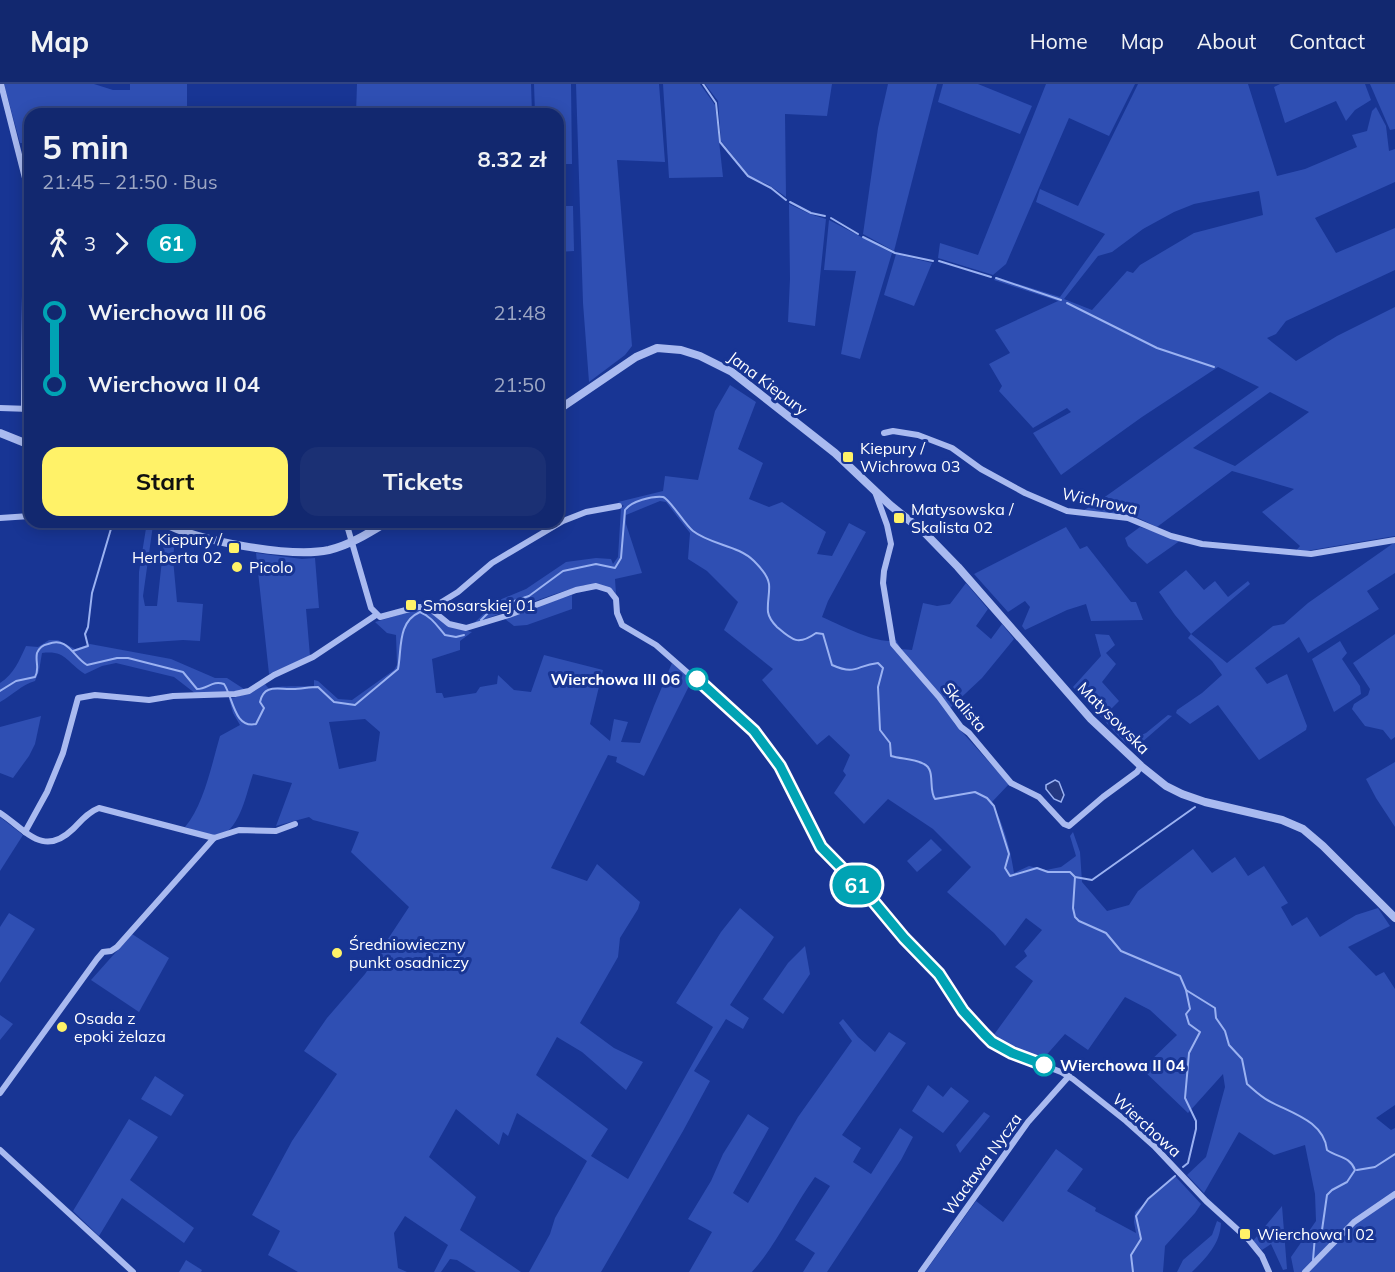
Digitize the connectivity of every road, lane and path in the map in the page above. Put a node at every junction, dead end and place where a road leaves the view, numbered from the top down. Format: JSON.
{"nodes":[{"id":1,"x":1,"y":84,"type":"edge"},
{"id":2,"x":24,"y":174,"type":"edge"},
{"id":3,"x":564,"y":406,"type":"edge"},
{"id":4,"x":0,"y":408,"type":"edge"},
{"id":5,"x":24,"y":409,"type":"edge"},
{"id":6,"x":0,"y":433,"type":"edge"},
{"id":7,"x":884,"y":433,"type":"dead end"},
{"id":8,"x":24,"y":443,"type":"edge"},
{"id":9,"x":856,"y":471,"type":"joint"},
{"id":10,"x":873,"y":489,"type":"junction"},
{"id":11,"x":619,"y":506,"type":"dead end"},
{"id":12,"x":24,"y":516,"type":"edge"},
{"id":13,"x":0,"y":518,"type":"edge"},
{"id":14,"x":564,"y":521,"type":"edge"},
{"id":15,"x":178,"y":528,"type":"edge"},
{"id":16,"x":348,"y":528,"type":"edge"},
{"id":17,"x":376,"y":528,"type":"edge"},
{"id":18,"x":551,"y":528,"type":"edge"},
{"id":19,"x":1395,"y":540,"type":"edge"},
{"id":20,"x":351,"y":542,"type":"junction"},
{"id":21,"x":432,"y":608,"type":"junction"},
{"id":22,"x":376,"y":615,"type":"junction"},
{"id":23,"x":1141,"y":766,"type":"junction"},
{"id":24,"x":0,"y":813,"type":"edge"},
{"id":25,"x":295,"y":824,"type":"dead end"},
{"id":26,"x":25,"y":832,"type":"junction"},
{"id":27,"x":214,"y":838,"type":"junction"},
{"id":28,"x":1395,"y":918,"type":"edge"},
{"id":29,"x":1069,"y":1076,"type":"junction"},
{"id":30,"x":0,"y":1093,"type":"edge"},
{"id":31,"x":0,"y":1150,"type":"edge"},
{"id":32,"x":1395,"y":1194,"type":"edge"},
{"id":33,"x":133,"y":1272,"type":"edge"},
{"id":34,"x":921,"y":1272,"type":"edge"},
{"id":35,"x":1269,"y":1272,"type":"edge"},
{"id":36,"x":1305,"y":1272,"type":"edge"}],
"edges":[{"from":1,"to":2,"type":"street"},
{"from":3,"to":9,"type":"street","name":"Jana Kiepury"},
{"from":4,"to":5,"type":"street"},
{"from":6,"to":8,"type":"street"},
{"from":7,"to":19,"type":"street","name":"Wichrowa"},
{"from":9,"to":10,"type":"street","name":"Matysowska"},
{"from":10,"to":23,"type":"street","name":"Matysowska"},
{"from":10,"to":23,"type":"street","name":"Skalista"},
{"from":11,"to":14,"type":"street"},
{"from":12,"to":13,"type":"street"},
{"from":15,"to":20,"type":"street"},
{"from":16,"to":20,"type":"street"},
{"from":17,"to":20,"type":"street"},
{"from":18,"to":21,"type":"street"},
{"from":20,"to":22,"type":"street"},
{"from":21,"to":22,"type":"street"},
{"from":21,"to":29,"type":"street","name":"Wierchowa"},
{"from":22,"to":26,"type":"street"},
{"from":23,"to":28,"type":"street","name":"Matysowska"},
{"from":24,"to":26,"type":"street"},
{"from":25,"to":27,"type":"street"},
{"from":26,"to":27,"type":"street"},
{"from":27,"to":30,"type":"street"},
{"from":29,"to":34,"type":"street","name":"Wacława Nycza"},
{"from":29,"to":35,"type":"street","name":"Wierchowa"},
{"from":31,"to":33,"type":"street"},
{"from":32,"to":36,"type":"street"}]}
